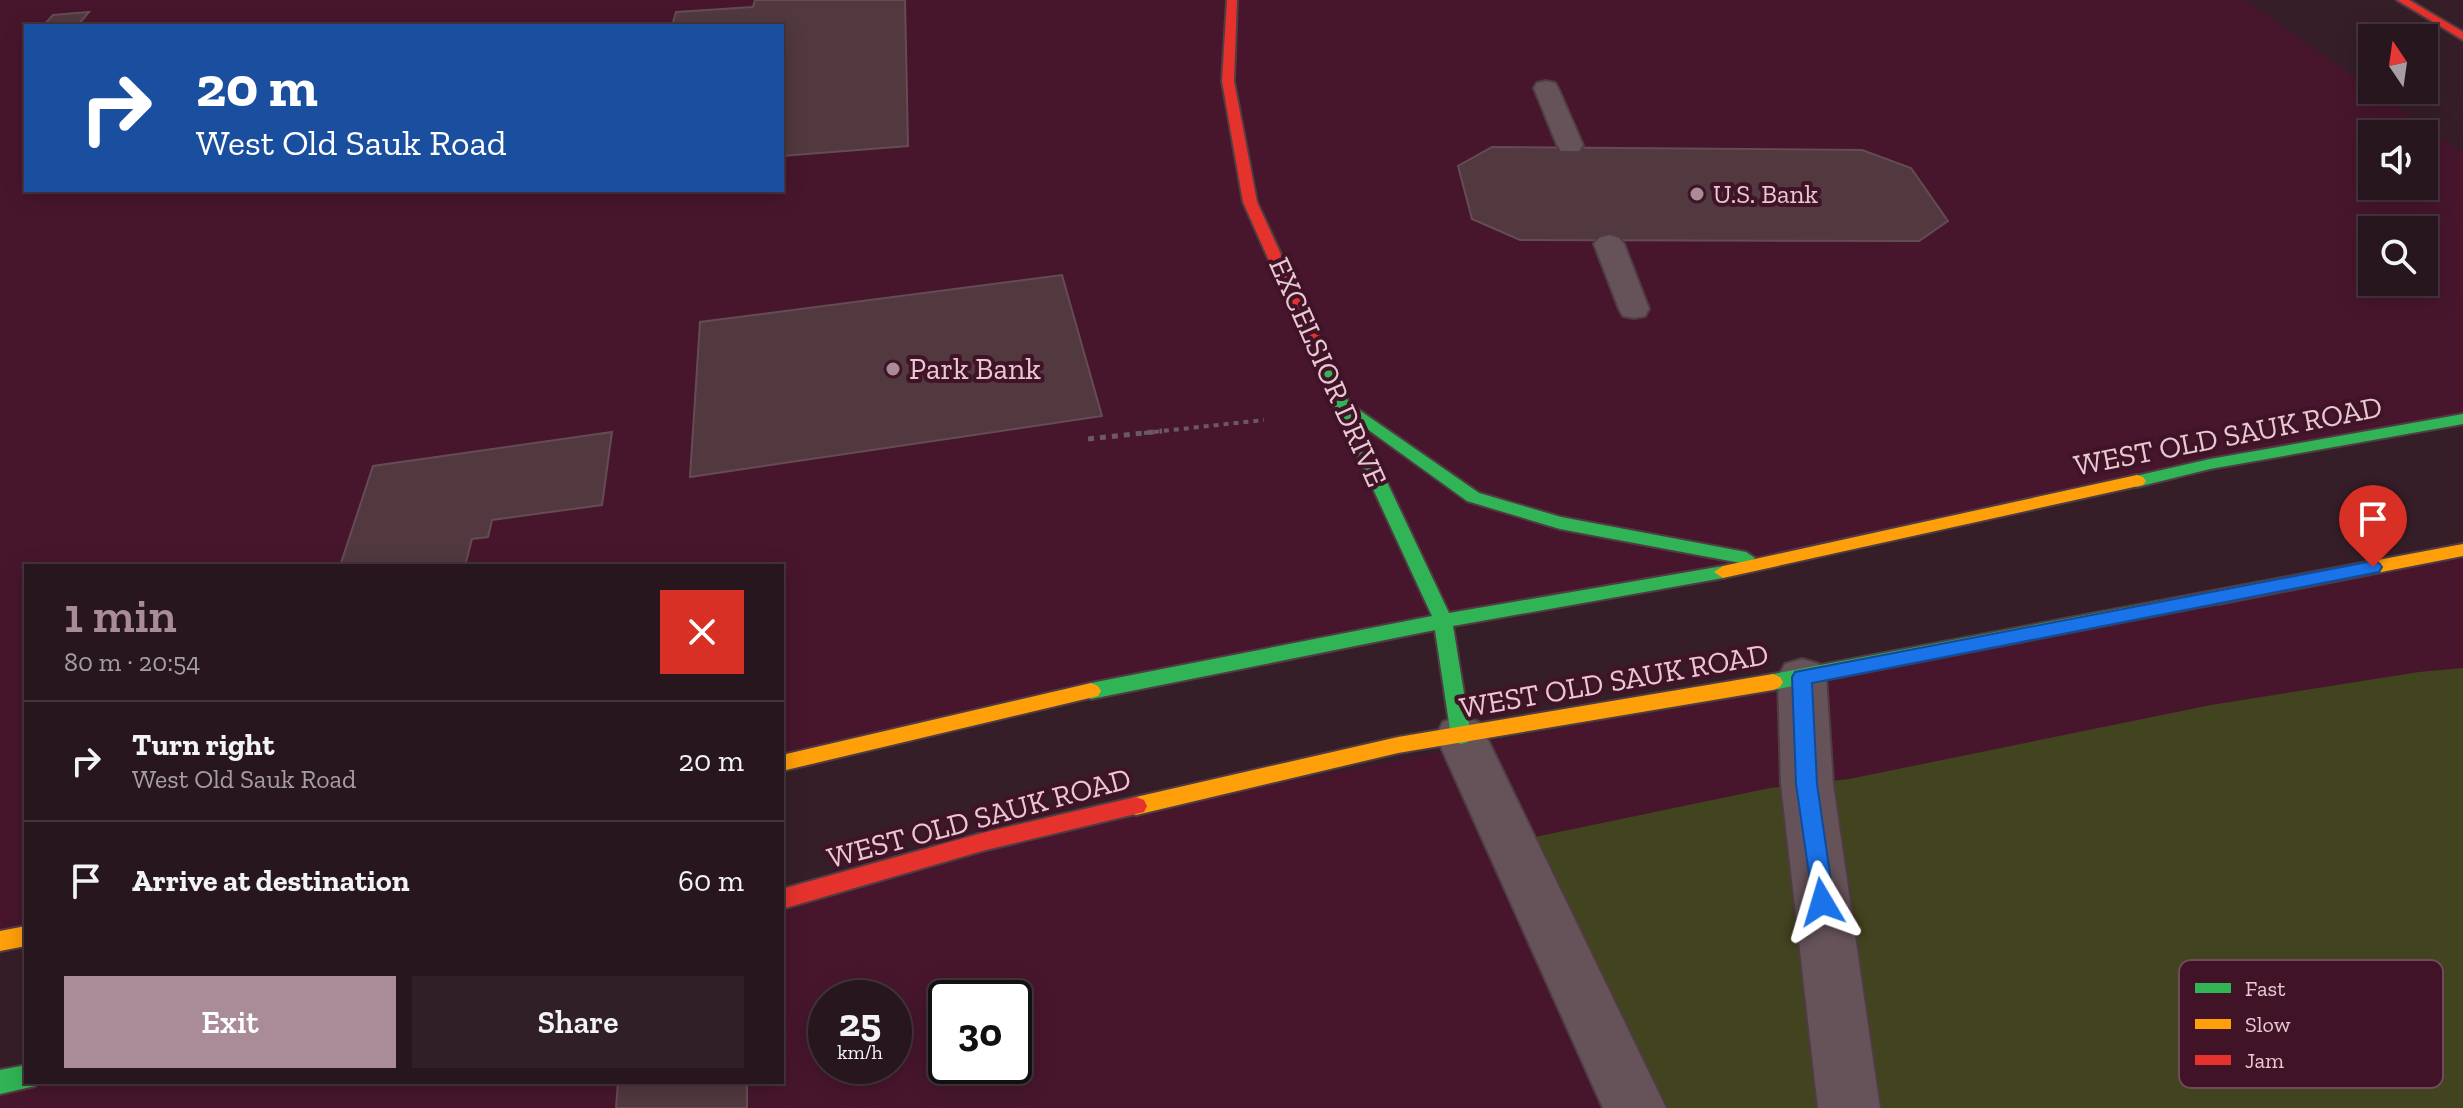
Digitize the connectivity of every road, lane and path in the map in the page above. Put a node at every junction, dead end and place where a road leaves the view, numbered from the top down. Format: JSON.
{"nodes":[{"id":1,"x":1232,"y":0,"type":"edge"},
{"id":2,"x":2402,"y":0,"type":"edge"},
{"id":3,"x":2463,"y":37,"type":"edge"},
{"id":4,"x":1546,"y":88,"type":"dead end"},
{"id":5,"x":1570,"y":145,"type":"dead end"},
{"id":6,"x":1609,"y":244,"type":"dead end"},
{"id":7,"x":1634,"y":309,"type":"dead end"},
{"id":8,"x":1345,"y":406,"type":"junction"},
{"id":9,"x":2463,"y":419,"type":"edge"},
{"id":10,"x":1264,"y":420,"type":"dead end"},
{"id":11,"x":1088,"y":439,"type":"dead end"},
{"id":12,"x":2463,"y":550,"type":"edge"},
{"id":13,"x":1774,"y":563,"type":"junction"},
{"id":14,"x":1443,"y":620,"type":"junction"},
{"id":15,"x":1802,"y":677,"type":"junction"},
{"id":16,"x":1461,"y":736,"type":"junction"},
{"id":17,"x":784,"y":763,"type":"edge"},
{"id":18,"x":784,"y":898,"type":"edge"},
{"id":19,"x":24,"y":936,"type":"edge"},
{"id":20,"x":0,"y":941,"type":"edge"},
{"id":21,"x":24,"y":1077,"type":"edge"},
{"id":22,"x":0,"y":1082,"type":"edge"},
{"id":23,"x":1635,"y":1108,"type":"edge"},
{"id":24,"x":1849,"y":1108,"type":"edge"}],
"edges":[{"from":1,"to":8,"type":"main road","name":"EXCELSIOR DRIVE"},
{"from":2,"to":3,"type":"main road"},
{"from":4,"to":5,"type":"lane"},
{"from":6,"to":7,"type":"lane"},
{"from":8,"to":13,"type":"main road"},
{"from":8,"to":14,"type":"main road","name":"EXCELSIOR DRIVE"},
{"from":9,"to":13,"type":"main road","name":"WEST OLD SAUK ROAD"},
{"from":10,"to":11,"type":"path"},
{"from":12,"to":15,"type":"main road","name":"WEST OLD SAUK ROAD"},
{"from":13,"to":14,"type":"main road","name":"WEST OLD SAUK ROAD"},
{"from":14,"to":16,"type":"main road","name":"EXCELSIOR DRIVE"},
{"from":14,"to":17,"type":"main road","name":"WEST OLD SAUK ROAD"},
{"from":15,"to":16,"type":"main road","name":"WEST OLD SAUK ROAD"},
{"from":15,"to":24,"type":"street"},
{"from":16,"to":18,"type":"main road","name":"WEST OLD SAUK ROAD"},
{"from":16,"to":23,"type":"street"},
{"from":19,"to":20,"type":"main road"},
{"from":21,"to":22,"type":"main road"}]}
